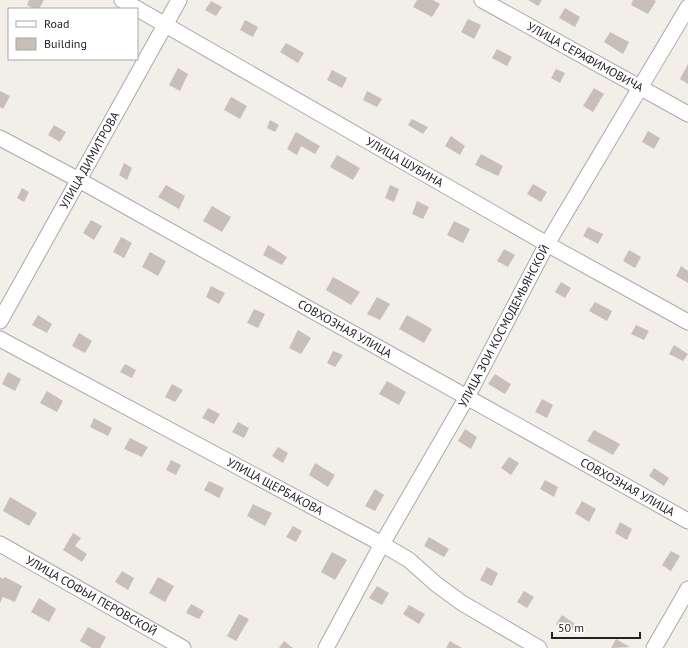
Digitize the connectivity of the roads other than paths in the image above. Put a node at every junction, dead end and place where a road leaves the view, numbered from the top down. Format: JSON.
{"nodes":[{"id":1,"x":122,"y":0,"type":"edge"},
{"id":2,"x":179,"y":0,"type":"edge"},
{"id":3,"x":482,"y":0,"type":"edge"},
{"id":4,"x":688,"y":7,"type":"edge"},
{"id":5,"x":137,"y":8,"type":"edge"},
{"id":6,"x":138,"y":9,"type":"edge"},
{"id":7,"x":166,"y":24,"type":"junction"},
{"id":8,"x":641,"y":88,"type":"junction"},
{"id":9,"x":688,"y":114,"type":"edge"},
{"id":10,"x":0,"y":138,"type":"edge"},
{"id":11,"x":79,"y":180,"type":"junction"},
{"id":12,"x":547,"y":244,"type":"junction"},
{"id":13,"x":0,"y":321,"type":"edge"},
{"id":14,"x":688,"y":322,"type":"edge"},
{"id":15,"x":0,"y":339,"type":"edge"},
{"id":16,"x":467,"y":397,"type":"junction"},
{"id":17,"x":688,"y":521,"type":"edge"},
{"id":18,"x":0,"y":544,"type":"edge"},
{"id":19,"x":382,"y":544,"type":"junction"},
{"id":20,"x":688,"y":589,"type":"edge"},
{"id":21,"x":183,"y":648,"type":"edge"},
{"id":22,"x":326,"y":648,"type":"edge"},
{"id":23,"x":540,"y":648,"type":"edge"},
{"id":24,"x":654,"y":648,"type":"edge"}],
"edges":[{"from":1,"to":5,"type":"street","name":"УЛИЦА ШУБИНА"},
{"from":2,"to":7,"type":"street","name":"УЛИЦА ДИМИТРОВА"},
{"from":3,"to":8,"type":"street","name":"УЛИЦА СЕРАФИМОВИЧА"},
{"from":4,"to":8,"type":"street","name":"УЛИЦА ЗОИ КОСМОДЕМЬЯНСКОЙ"},
{"from":6,"to":7,"type":"street","name":"УЛИЦА ШУБИНА"},
{"from":7,"to":11,"type":"street","name":"УЛИЦА ДИМИТРОВА"},
{"from":7,"to":12,"type":"street","name":"УЛИЦА ШУБИНА"},
{"from":8,"to":9,"type":"street","name":"УЛИЦА СЕРАФИМОВИЧА"},
{"from":8,"to":12,"type":"street","name":"УЛИЦА ЗОИ КОСМОДЕМЬЯНСКОЙ"},
{"from":10,"to":11,"type":"street","name":"СОВХОЗНАЯ УЛИЦА"},
{"from":11,"to":13,"type":"street","name":"УЛИЦА ДИМИТРОВА"},
{"from":11,"to":16,"type":"street","name":"СОВХОЗНАЯ УЛИЦА"},
{"from":12,"to":14,"type":"street","name":"УЛИЦА ШУБИНА"},
{"from":12,"to":16,"type":"street","name":"УЛИЦА ЗОИ КОСМОДЕМЬЯНСКОЙ"},
{"from":15,"to":19,"type":"street","name":"УЛИЦА ЩЕРБАКОВА"},
{"from":16,"to":17,"type":"street","name":"СОВХОЗНАЯ УЛИЦА"},
{"from":16,"to":19,"type":"street","name":"УЛИЦА ЗОИ КОСМОДЕМЬЯНСКОЙ"},
{"from":18,"to":21,"type":"street","name":"УЛИЦА СОФЬИ ПЕРОВСКОЙ"},
{"from":19,"to":22,"type":"street","name":"УЛИЦА ЗОИ КОСМОДЕМЬЯНСКОЙ"},
{"from":19,"to":23,"type":"street","name":"УЛИЦА ЩЕРБАКОВА"},
{"from":20,"to":24,"type":"street"}]}
